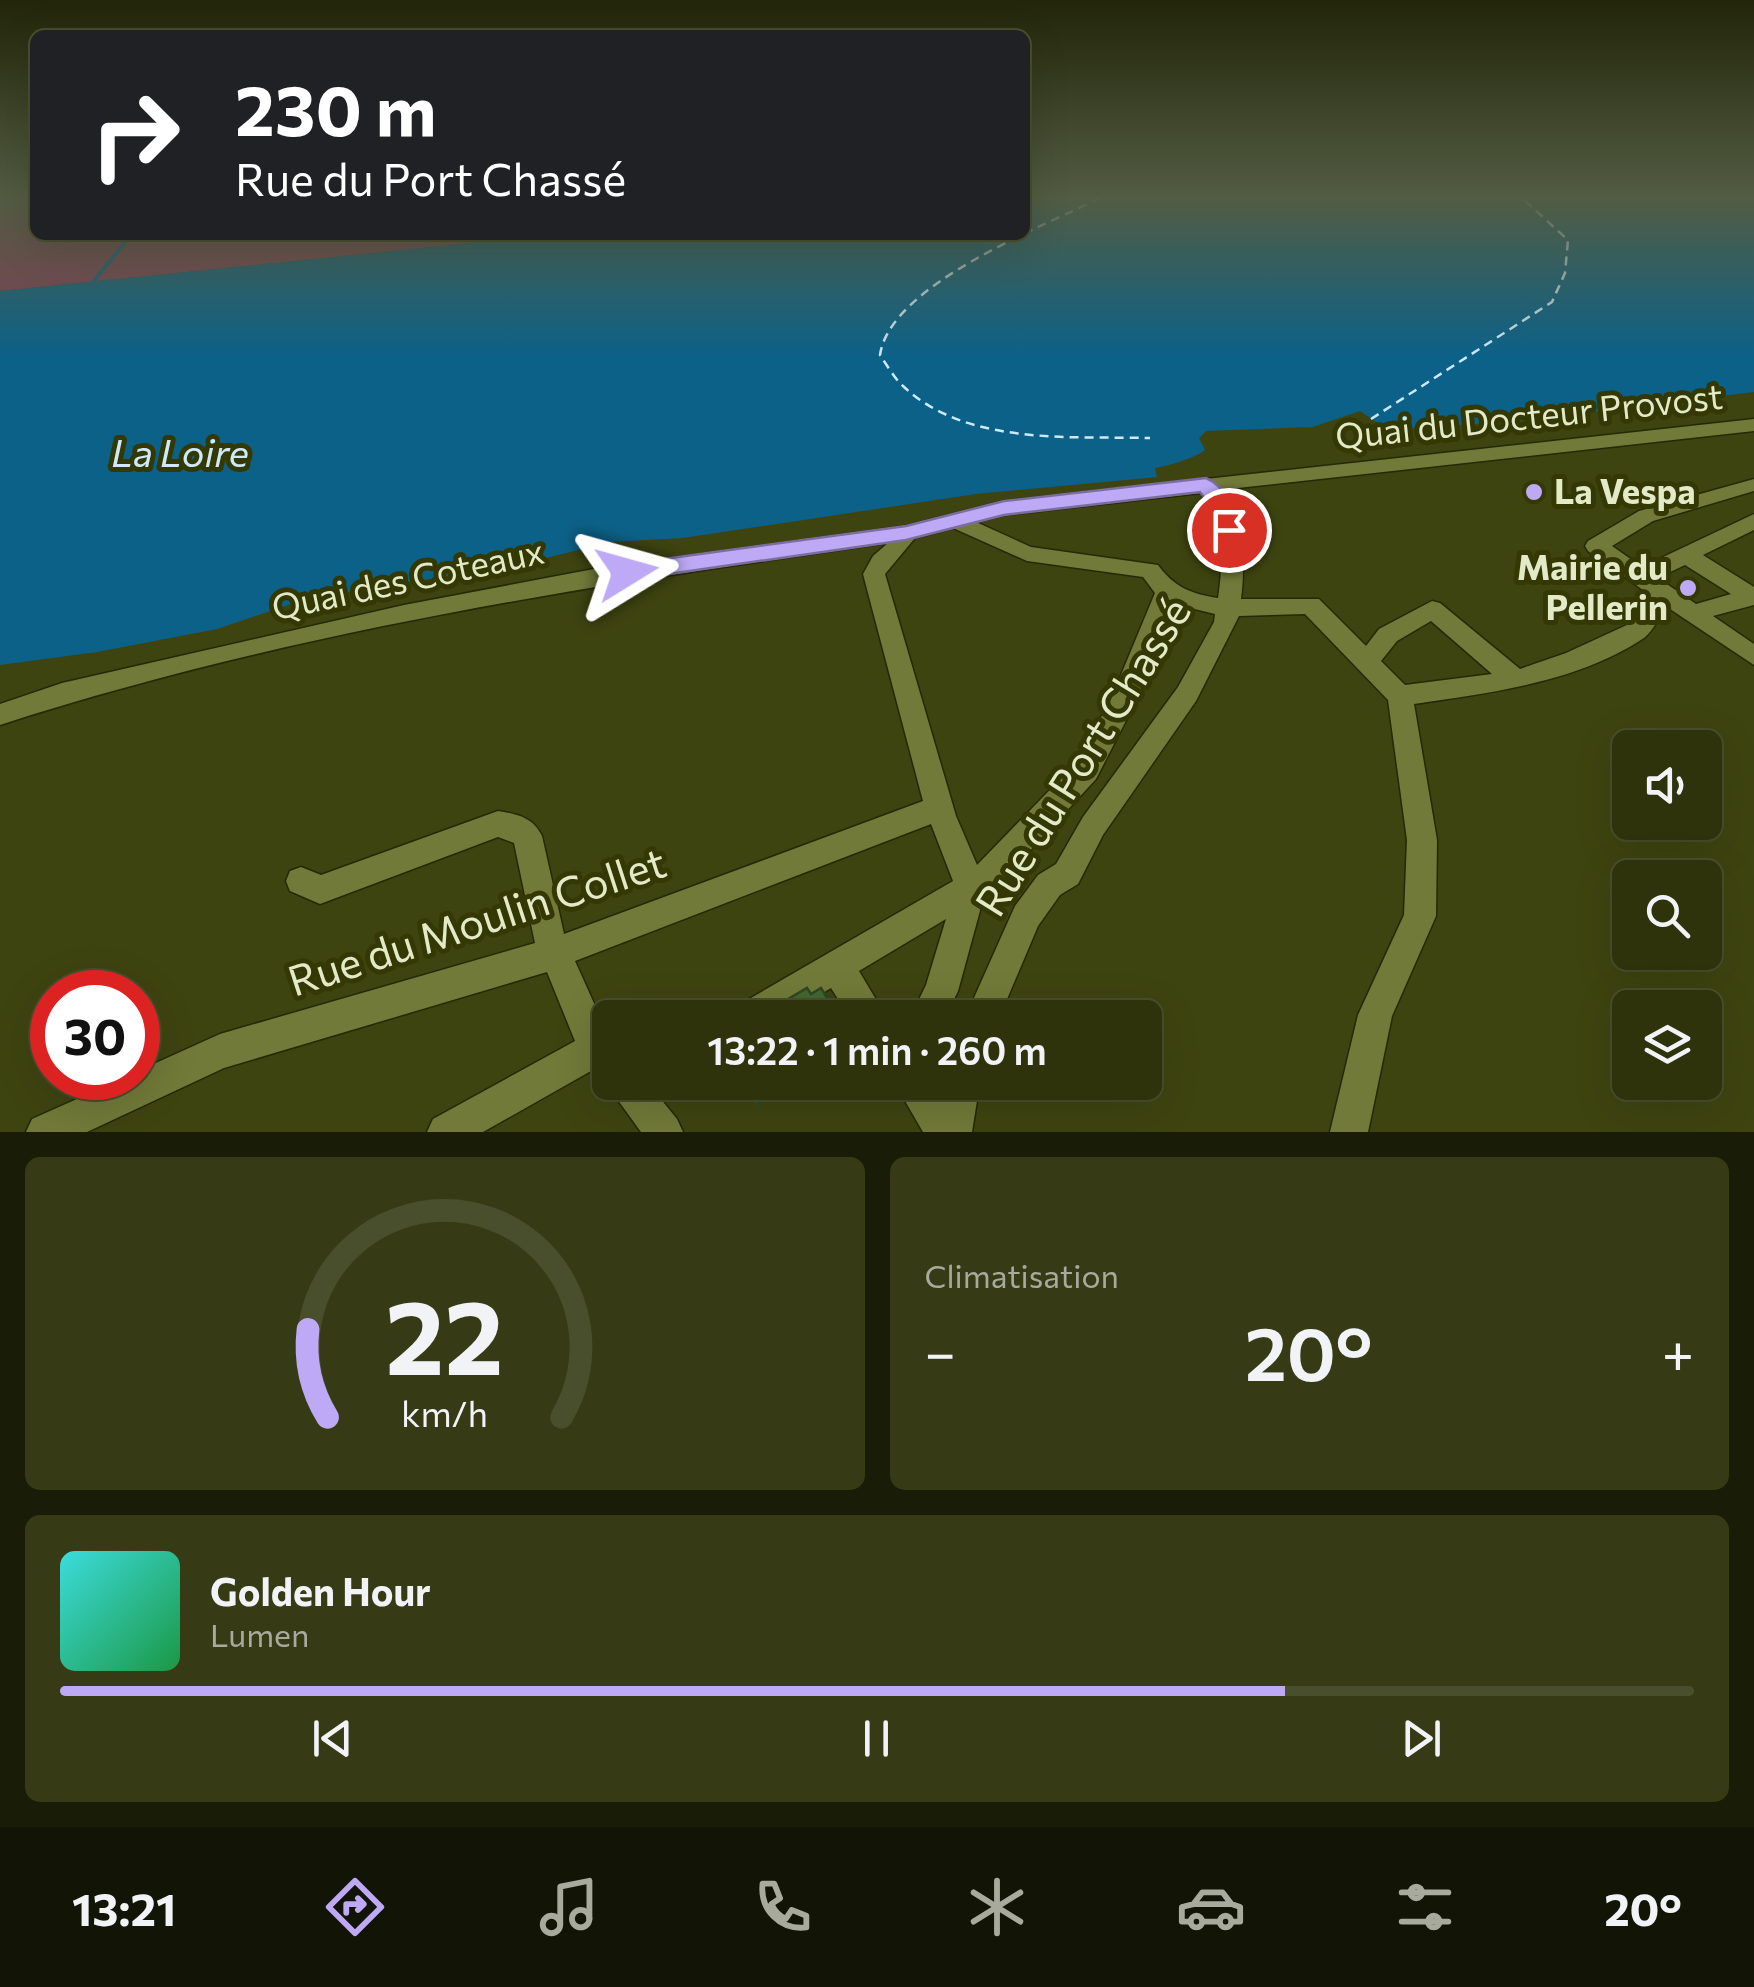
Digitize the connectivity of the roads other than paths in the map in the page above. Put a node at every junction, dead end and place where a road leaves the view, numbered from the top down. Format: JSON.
{"nodes":[{"id":1,"x":1754,"y":425,"type":"edge"},
{"id":2,"x":1312,"y":473,"type":"joint"},
{"id":3,"x":1206,"y":485,"type":"junction"},
{"id":4,"x":1754,"y":485,"type":"edge"},
{"id":5,"x":956,"y":521,"type":"junction"},
{"id":6,"x":1754,"y":521,"type":"edge"},
{"id":7,"x":906,"y":533,"type":"junction"},
{"id":8,"x":1686,"y":555,"type":"junction"},
{"id":9,"x":1653,"y":585,"type":"junction"},
{"id":10,"x":1160,"y":586,"type":"junction"},
{"id":11,"x":1753,"y":597,"type":"edge"},
{"id":12,"x":1230,"y":611,"type":"junction"},
{"id":13,"x":1694,"y":613,"type":"junction"},
{"id":14,"x":1754,"y":656,"type":"edge"},
{"id":15,"x":1368,"y":661,"type":"junction"},
{"id":16,"x":1516,"y":680,"type":"junction"},
{"id":17,"x":1400,"y":696,"type":"junction"},
{"id":18,"x":0,"y":715,"type":"edge"},
{"id":19,"x":940,"y":806,"type":"junction"},
{"id":20,"x":302,"y":881,"type":"dead end"},
{"id":21,"x":971,"y":887,"type":"junction"},
{"id":22,"x":556,"y":953,"type":"junction"},
{"id":23,"x":836,"y":965,"type":"junction"},
{"id":24,"x":779,"y":1000,"type":"edge"},
{"id":25,"x":858,"y":1000,"type":"edge"},
{"id":26,"x":935,"y":1000,"type":"edge"},
{"id":27,"x":990,"y":1000,"type":"edge"},
{"id":28,"x":592,"y":1021,"type":"edge"},
{"id":29,"x":592,"y":1083,"type":"edge"},
{"id":30,"x":640,"y":1100,"type":"edge"},
{"id":31,"x":924,"y":1100,"type":"edge"},
{"id":32,"x":959,"y":1100,"type":"edge"},
{"id":33,"x":46,"y":1132,"type":"edge"},
{"id":34,"x":446,"y":1132,"type":"edge"},
{"id":35,"x":664,"y":1132,"type":"edge"},
{"id":36,"x":944,"y":1132,"type":"edge"},
{"id":37,"x":954,"y":1132,"type":"edge"},
{"id":38,"x":1349,"y":1132,"type":"edge"}],
"edges":[{"from":1,"to":2,"type":"street","name":"Quai du Docteur Provost"},
{"from":2,"to":3,"type":"street","name":"Quai des Coteaux"},
{"from":3,"to":5,"type":"street","name":"Quai des Coteaux"},
{"from":3,"to":12,"type":"street","name":"Rue du Port Chassé"},
{"from":4,"to":9,"type":"street"},
{"from":5,"to":7,"type":"street","name":"Quai des Coteaux"},
{"from":5,"to":10,"type":"street"},
{"from":6,"to":8,"type":"street"},
{"from":7,"to":18,"type":"street","name":"Quai des Coteaux"},
{"from":7,"to":19,"type":"street"},
{"from":8,"to":9,"type":"street"},
{"from":8,"to":11,"type":"street"},
{"from":9,"to":13,"type":"street"},
{"from":9,"to":16,"type":"street"},
{"from":10,"to":12,"type":"street"},
{"from":10,"to":21,"type":"street"},
{"from":11,"to":13,"type":"street"},
{"from":12,"to":15,"type":"street"},
{"from":12,"to":27,"type":"street","name":"Rue du Port Chassé"},
{"from":13,"to":14,"type":"street"},
{"from":15,"to":16,"type":"street"},
{"from":15,"to":17,"type":"street"},
{"from":16,"to":17,"type":"street"},
{"from":17,"to":38,"type":"street"},
{"from":19,"to":21,"type":"street"},
{"from":19,"to":22,"type":"street","name":"Rue du Moulin Collet"},
{"from":20,"to":22,"type":"street"},
{"from":21,"to":23,"type":"street"},
{"from":21,"to":26,"type":"street"},
{"from":22,"to":28,"type":"street"},
{"from":22,"to":33,"type":"street","name":"Rue du Moulin Collet"},
{"from":23,"to":24,"type":"street"},
{"from":23,"to":25,"type":"street"},
{"from":29,"to":34,"type":"street"},
{"from":30,"to":35,"type":"street"},
{"from":31,"to":36,"type":"street"},
{"from":32,"to":37,"type":"street"}]}
